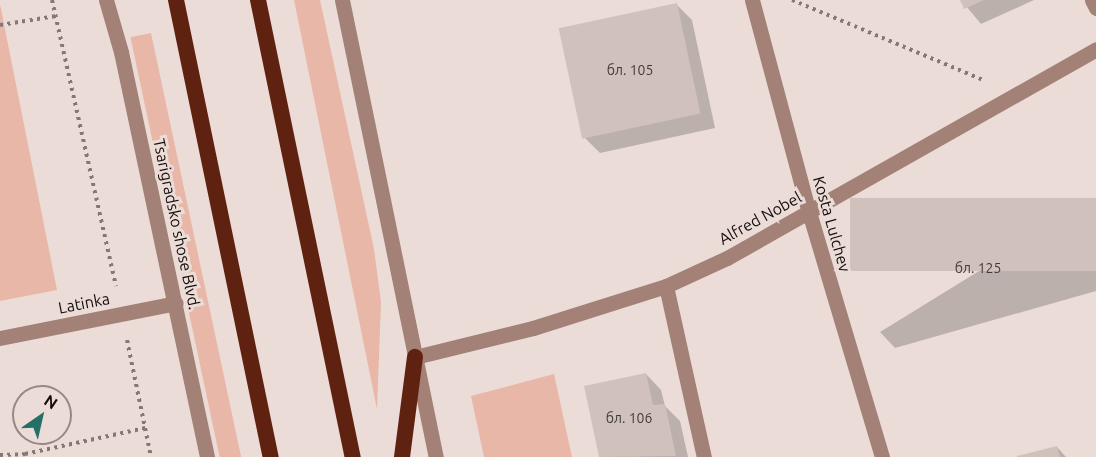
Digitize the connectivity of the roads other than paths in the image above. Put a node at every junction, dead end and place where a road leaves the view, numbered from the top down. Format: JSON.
{"nodes":[{"id":1,"x":106,"y":0,"type":"edge"},
{"id":2,"x":176,"y":0,"type":"edge"},
{"id":3,"x":258,"y":0,"type":"edge"},
{"id":4,"x":342,"y":0,"type":"edge"},
{"id":5,"x":752,"y":0,"type":"edge"},
{"id":6,"x":1092,"y":0,"type":"edge"},
{"id":7,"x":1096,"y":8,"type":"edge"},
{"id":8,"x":1096,"y":49,"type":"edge"},
{"id":9,"x":809,"y":212,"type":"junction"},
{"id":10,"x":666,"y":286,"type":"junction"},
{"id":11,"x":176,"y":303,"type":"junction"},
{"id":12,"x":0,"y":338,"type":"edge"},
{"id":13,"x":415,"y":357,"type":"junction"},
{"id":14,"x":207,"y":457,"type":"edge"},
{"id":15,"x":271,"y":457,"type":"edge"},
{"id":16,"x":353,"y":457,"type":"edge"},
{"id":17,"x":402,"y":457,"type":"edge"},
{"id":18,"x":436,"y":457,"type":"edge"},
{"id":19,"x":704,"y":457,"type":"edge"},
{"id":20,"x":882,"y":457,"type":"edge"}],
"edges":[{"from":1,"to":11,"type":"street","name":"Tsarigradsko shose Blvd."},
{"from":2,"to":15,"type":"highway"},
{"from":3,"to":16,"type":"highway"},
{"from":4,"to":13,"type":"street"},
{"from":5,"to":9,"type":"street","name":"Kosta Lulchev"},
{"from":6,"to":7,"type":"street"},
{"from":8,"to":9,"type":"street","name":"Alfred Nobel"},
{"from":9,"to":10,"type":"street","name":"Alfred Nobel"},
{"from":9,"to":20,"type":"street","name":"Kosta Lulchev"},
{"from":10,"to":13,"type":"street","name":"Alfred Nobel"},
{"from":10,"to":19,"type":"street"},
{"from":11,"to":12,"type":"street","name":"Latinka"},
{"from":11,"to":14,"type":"street","name":"Tsarigradsko shose Blvd."},
{"from":13,"to":17,"type":"highway"},
{"from":13,"to":18,"type":"street"}]}
